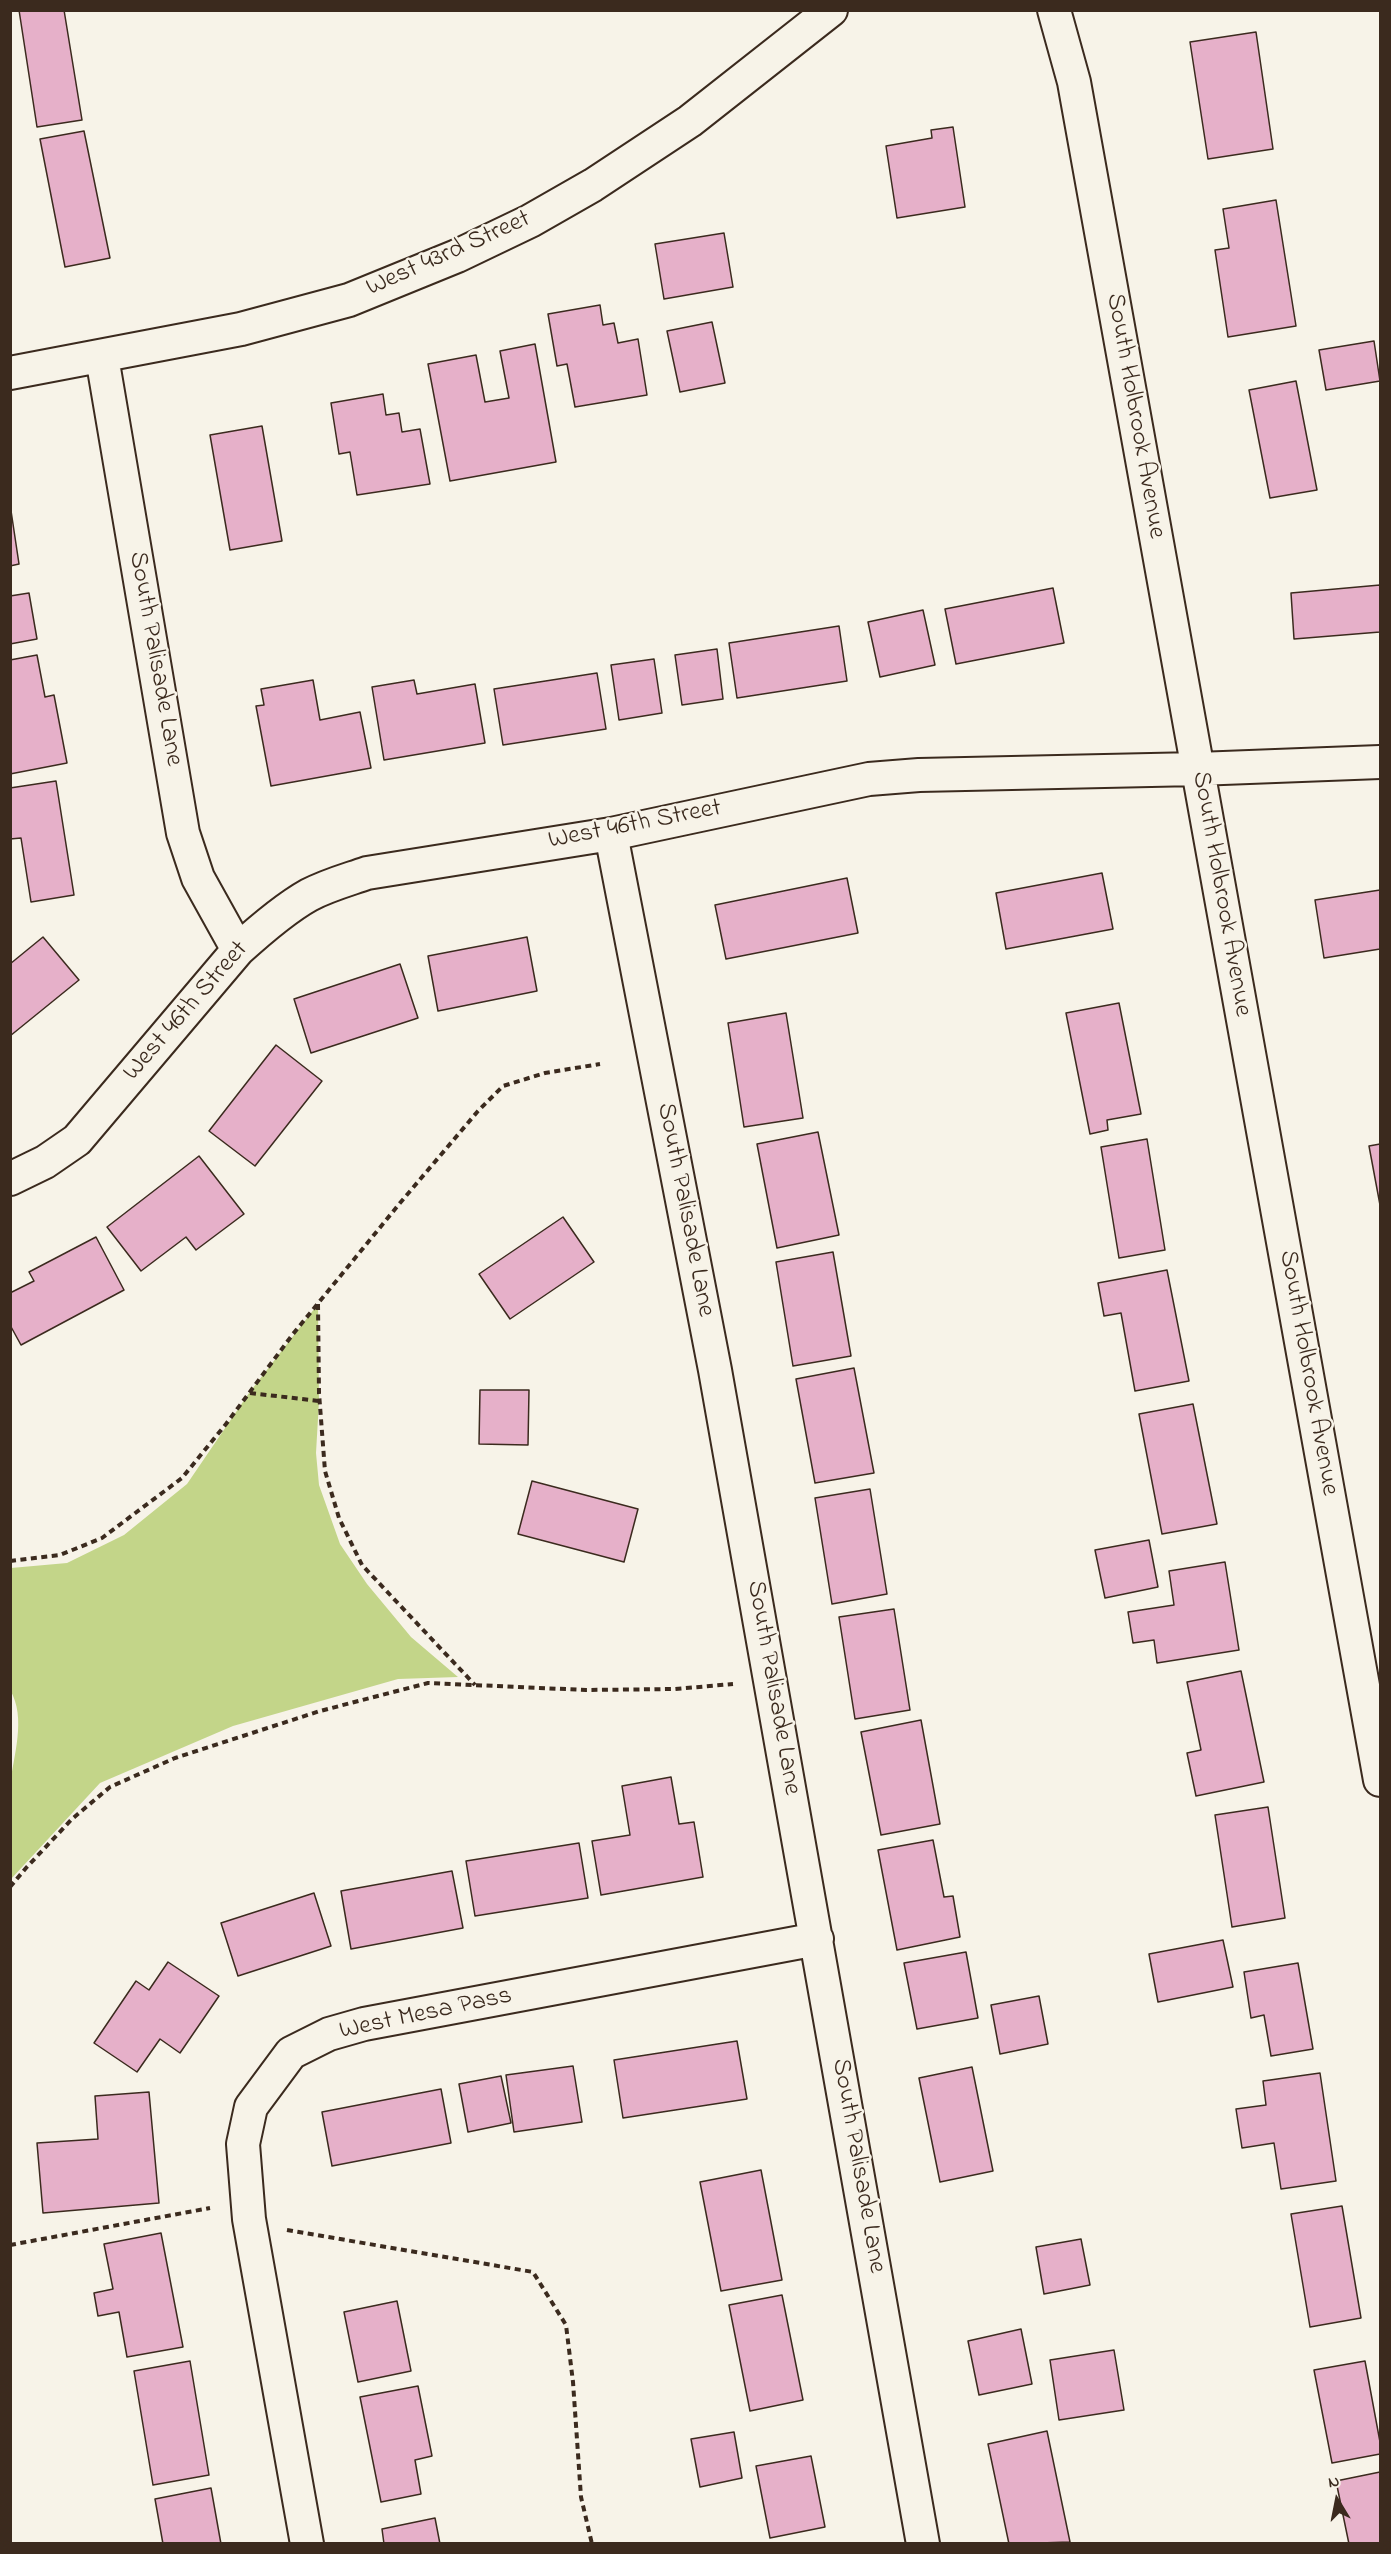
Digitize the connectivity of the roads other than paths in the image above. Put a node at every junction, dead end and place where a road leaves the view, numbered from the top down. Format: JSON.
{"nodes":[{"id":1,"x":831,"y":10,"type":"edge"},
{"id":2,"x":1054,"y":10,"type":"edge"},
{"id":3,"x":102,"y":357,"type":"junction"},
{"id":4,"x":10,"y":373,"type":"edge"},
{"id":5,"x":1380,"y":762,"type":"edge"},
{"id":6,"x":1197,"y":769,"type":"junction"},
{"id":7,"x":611,"y":834,"type":"junction"},
{"id":8,"x":238,"y":950,"type":"junction"},
{"id":9,"x":10,"y":1179,"type":"edge"},
{"id":10,"x":1380,"y":1780,"type":"edge"},
{"id":11,"x":817,"y":1939,"type":"junction"},
{"id":12,"x":307,"y":2544,"type":"edge"},
{"id":13,"x":922,"y":2544,"type":"edge"}],
"edges":[{"from":1,"to":3,"type":"street","name":"West 43rd Street"},
{"from":2,"to":6,"type":"street","name":"South Holbrook Avenue"},
{"from":3,"to":4,"type":"street","name":"West 43rd Street"},
{"from":3,"to":8,"type":"street","name":"South Palisade Lane"},
{"from":5,"to":6,"type":"street","name":"West 46th Street"},
{"from":6,"to":7,"type":"street","name":"West 46th Street"},
{"from":6,"to":10,"type":"street","name":"South Holbrook Avenue"},
{"from":7,"to":8,"type":"street","name":"West 46th Street"},
{"from":7,"to":11,"type":"street","name":"South Palisade Lane"},
{"from":8,"to":9,"type":"street","name":"West 46th Street"},
{"from":11,"to":12,"type":"street","name":"West Mesa Pass"},
{"from":11,"to":13,"type":"street","name":"South Palisade Lane"}]}
